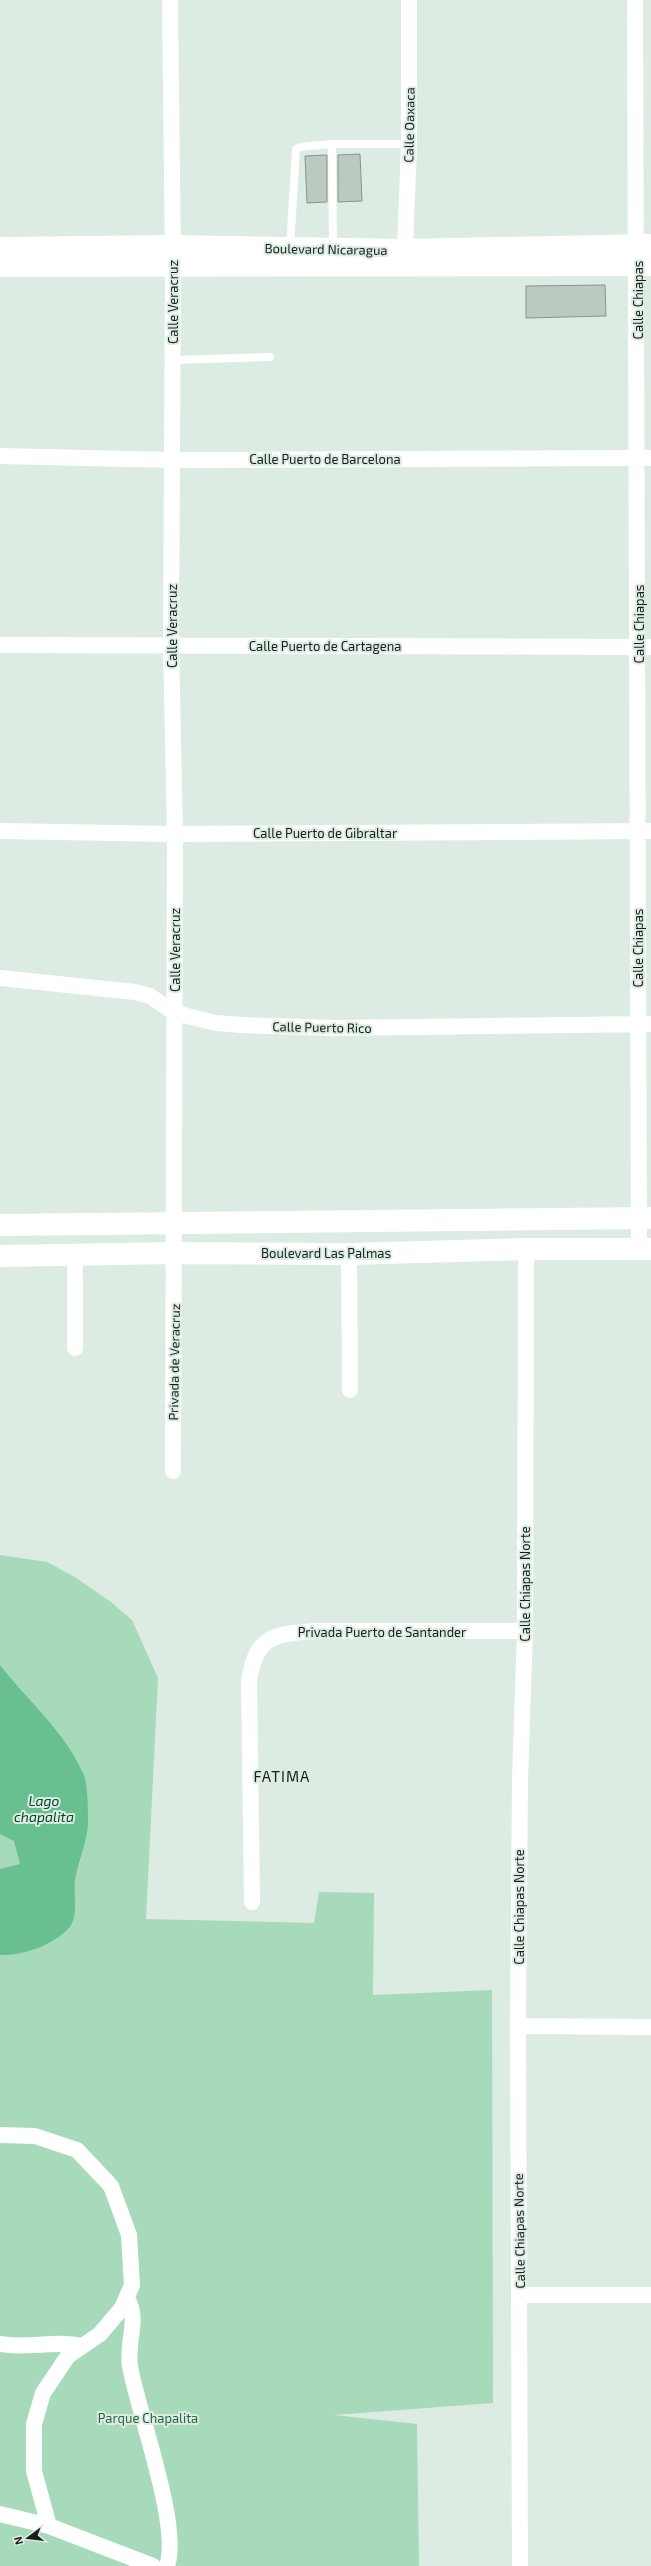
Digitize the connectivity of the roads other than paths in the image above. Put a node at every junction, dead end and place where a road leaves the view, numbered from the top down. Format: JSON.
{"nodes":[{"id":1,"x":170,"y":0,"type":"edge"},
{"id":2,"x":409,"y":0,"type":"edge"},
{"id":3,"x":635,"y":0,"type":"edge"},
{"id":4,"x":332,"y":144,"type":"junction"},
{"id":5,"x":409,"y":144,"type":"junction"},
{"id":6,"x":0,"y":248,"type":"edge"},
{"id":7,"x":290,"y":248,"type":"junction"},
{"id":8,"x":333,"y":249,"type":"junction"},
{"id":9,"x":405,"y":250,"type":"junction"},
{"id":10,"x":173,"y":255,"type":"junction"},
{"id":11,"x":644,"y":255,"type":"edge"},
{"id":12,"x":0,"y":266,"type":"edge"},
{"id":13,"x":270,"y":357,"type":"dead end"},
{"id":14,"x":173,"y":360,"type":"junction"},
{"id":15,"x":0,"y":456,"type":"edge"},
{"id":16,"x":645,"y":458,"type":"edge"},
{"id":17,"x":173,"y":460,"type":"junction"},
{"id":18,"x":0,"y":644,"type":"edge"},
{"id":19,"x":171,"y":646,"type":"junction"},
{"id":20,"x":645,"y":647,"type":"edge"},
{"id":21,"x":0,"y":831,"type":"edge"},
{"id":22,"x":645,"y":831,"type":"edge"},
{"id":23,"x":175,"y":834,"type":"junction"},
{"id":24,"x":0,"y":978,"type":"edge"},
{"id":25,"x":175,"y":1013,"type":"junction"},
{"id":26,"x":645,"y":1024,"type":"edge"},
{"id":27,"x":644,"y":1218,"type":"edge"},
{"id":28,"x":174,"y":1223,"type":"junction"},
{"id":29,"x":0,"y":1225,"type":"edge"},
{"id":30,"x":526,"y":1249,"type":"junction"},
{"id":31,"x":645,"y":1249,"type":"edge"},
{"id":32,"x":174,"y":1253,"type":"junction"},
{"id":33,"x":75,"y":1254,"type":"junction"},
{"id":34,"x":349,"y":1254,"type":"junction"},
{"id":35,"x":0,"y":1256,"type":"edge"},
{"id":36,"x":75,"y":1348,"type":"dead end"},
{"id":37,"x":350,"y":1390,"type":"dead end"},
{"id":38,"x":173,"y":1471,"type":"dead end"},
{"id":39,"x":525,"y":1631,"type":"junction"},
{"id":40,"x":252,"y":1902,"type":"dead end"},
{"id":41,"x":518,"y":2026,"type":"junction"},
{"id":42,"x":651,"y":2027,"type":"edge"},
{"id":43,"x":0,"y":2135,"type":"edge"},
{"id":44,"x":519,"y":2295,"type":"junction"},
{"id":45,"x":651,"y":2295,"type":"edge"},
{"id":46,"x":127,"y":2298,"type":"junction"},
{"id":47,"x":0,"y":2344,"type":"edge"},
{"id":48,"x":82,"y":2346,"type":"junction"},
{"id":49,"x":0,"y":2514,"type":"edge"},
{"id":50,"x":49,"y":2526,"type":"junction"},
{"id":51,"x":153,"y":2566,"type":"edge"},
{"id":52,"x":167,"y":2566,"type":"edge"},
{"id":53,"x":520,"y":2566,"type":"edge"}],
"edges":[{"from":1,"to":10,"type":"street","name":"Calle Veracruz"},
{"from":2,"to":5,"type":"street","name":"Calle Oaxaca"},
{"from":3,"to":11,"type":"street","name":"Calle Chiapas"},
{"from":4,"to":5,"type":"lane"},
{"from":4,"to":7,"type":"lane"},
{"from":4,"to":8,"type":"lane"},
{"from":5,"to":9,"type":"street","name":"Calle Oaxaca"},
{"from":6,"to":10,"type":"street","name":"Boulevard Nicaragua"},
{"from":7,"to":8,"type":"street","name":"Boulevard Nicaragua"},
{"from":7,"to":10,"type":"street","name":"Boulevard Nicaragua"},
{"from":8,"to":9,"type":"street","name":"Boulevard Nicaragua"},
{"from":9,"to":11,"type":"street","name":"Boulevard Nicaragua"},
{"from":10,"to":11,"type":"street","name":"Boulevard Nicaragua"},
{"from":10,"to":12,"type":"street","name":"Boulevard Nicaragua"},
{"from":10,"to":14,"type":"street","name":"Calle Veracruz"},
{"from":11,"to":16,"type":"street","name":"Calle Chiapas"},
{"from":13,"to":14,"type":"lane"},
{"from":14,"to":17,"type":"street","name":"Calle Veracruz"},
{"from":15,"to":17,"type":"street","name":"Calle Puerto de Barcelona"},
{"from":16,"to":17,"type":"street","name":"Calle Puerto de Barcelona"},
{"from":16,"to":20,"type":"street","name":"Calle Chiapas"},
{"from":17,"to":19,"type":"street","name":"Calle Veracruz"},
{"from":18,"to":19,"type":"street","name":"Calle Puerto de Cartagena"},
{"from":19,"to":20,"type":"street","name":"Calle Puerto de Cartagena"},
{"from":19,"to":23,"type":"street","name":"Calle Veracruz"},
{"from":20,"to":22,"type":"street","name":"Calle Chiapas"},
{"from":21,"to":23,"type":"street","name":"Calle Puerto de Gibraltar"},
{"from":22,"to":23,"type":"street","name":"Calle Puerto de Gibraltar"},
{"from":22,"to":26,"type":"street","name":"Calle Chiapas"},
{"from":23,"to":25,"type":"street","name":"Calle Veracruz"},
{"from":24,"to":25,"type":"street","name":"Calle Puerto Rico"},
{"from":25,"to":26,"type":"street","name":"Calle Puerto Rico"},
{"from":25,"to":28,"type":"street","name":"Calle Veracruz"},
{"from":26,"to":27,"type":"street","name":"Calle Chiapas"},
{"from":27,"to":28,"type":"street"},
{"from":27,"to":31,"type":"street","name":"Calle Chiapas"},
{"from":28,"to":29,"type":"street"},
{"from":28,"to":32,"type":"street","name":"Calle Veracruz"},
{"from":30,"to":31,"type":"street","name":"Boulevard Las Palmas"},
{"from":30,"to":34,"type":"street","name":"Boulevard Las Palmas"},
{"from":30,"to":39,"type":"street","name":"Calle Chiapas Norte"},
{"from":32,"to":33,"type":"street","name":"Boulevard Las Palmas"},
{"from":32,"to":34,"type":"street","name":"Boulevard Las Palmas"},
{"from":32,"to":38,"type":"street","name":"Privada de Veracruz"},
{"from":33,"to":35,"type":"street","name":"Boulevard Las Palmas"},
{"from":33,"to":36,"type":"street"},
{"from":34,"to":37,"type":"street"},
{"from":39,"to":40,"type":"street","name":"Privada Puerto de Santander"},
{"from":39,"to":41,"type":"street","name":"Calle Chiapas Norte"},
{"from":41,"to":42,"type":"street"},
{"from":41,"to":44,"type":"street","name":"Calle Chiapas Norte"},
{"from":43,"to":46,"type":"street"},
{"from":44,"to":45,"type":"street"},
{"from":44,"to":53,"type":"street","name":"Calle Chiapas Norte"},
{"from":46,"to":48,"type":"street"},
{"from":46,"to":52,"type":"street"},
{"from":47,"to":48,"type":"street"},
{"from":48,"to":50,"type":"street"},
{"from":49,"to":50,"type":"street"},
{"from":50,"to":51,"type":"street"}]}
